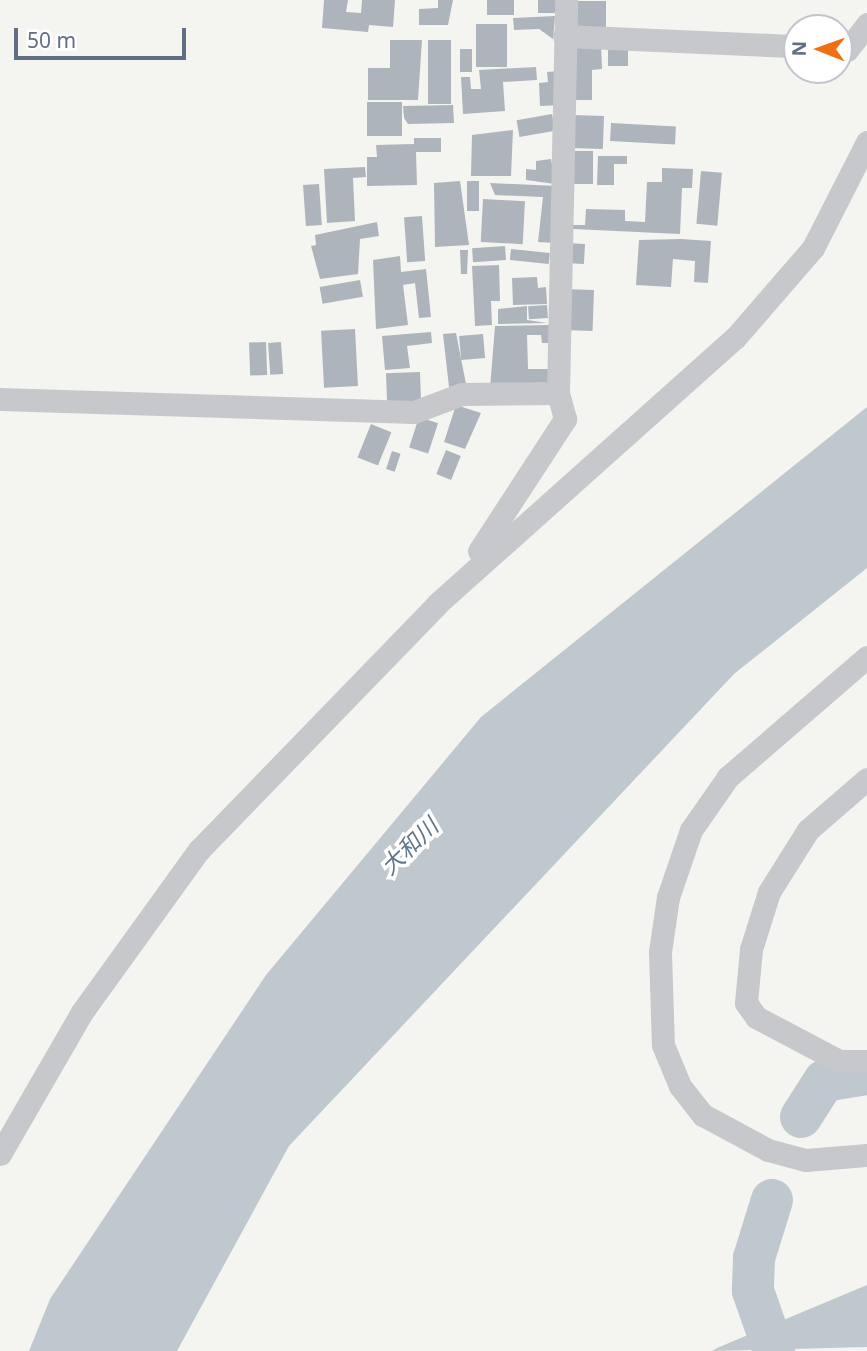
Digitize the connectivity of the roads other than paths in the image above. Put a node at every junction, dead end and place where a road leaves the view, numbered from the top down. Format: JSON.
{"nodes":[{"id":1,"x":566,"y":0,"type":"edge"},
{"id":2,"x":867,"y":24,"type":"edge"},
{"id":3,"x":564,"y":36,"type":"junction"},
{"id":4,"x":853,"y":42,"type":"edge"},
{"id":5,"x":783,"y":45,"type":"edge"},
{"id":6,"x":867,"y":142,"type":"edge"},
{"id":7,"x":558,"y":393,"type":"junction"},
{"id":8,"x":0,"y":399,"type":"edge"},
{"id":9,"x":437,"y":604,"type":"junction"},
{"id":10,"x":867,"y":657,"type":"edge"},
{"id":11,"x":867,"y":779,"type":"edge"},
{"id":12,"x":867,"y":1061,"type":"edge"},
{"id":13,"x":0,"y":1154,"type":"edge"},
{"id":14,"x":867,"y":1155,"type":"edge"}],
"edges":[{"from":1,"to":3,"type":"street"},
{"from":2,"to":4,"type":"street"},
{"from":3,"to":5,"type":"street"},
{"from":3,"to":7,"type":"street"},
{"from":6,"to":9,"type":"street"},
{"from":7,"to":8,"type":"street"},
{"from":7,"to":9,"type":"street"},
{"from":9,"to":13,"type":"street"},
{"from":10,"to":14,"type":"street"},
{"from":11,"to":12,"type":"street"}]}
